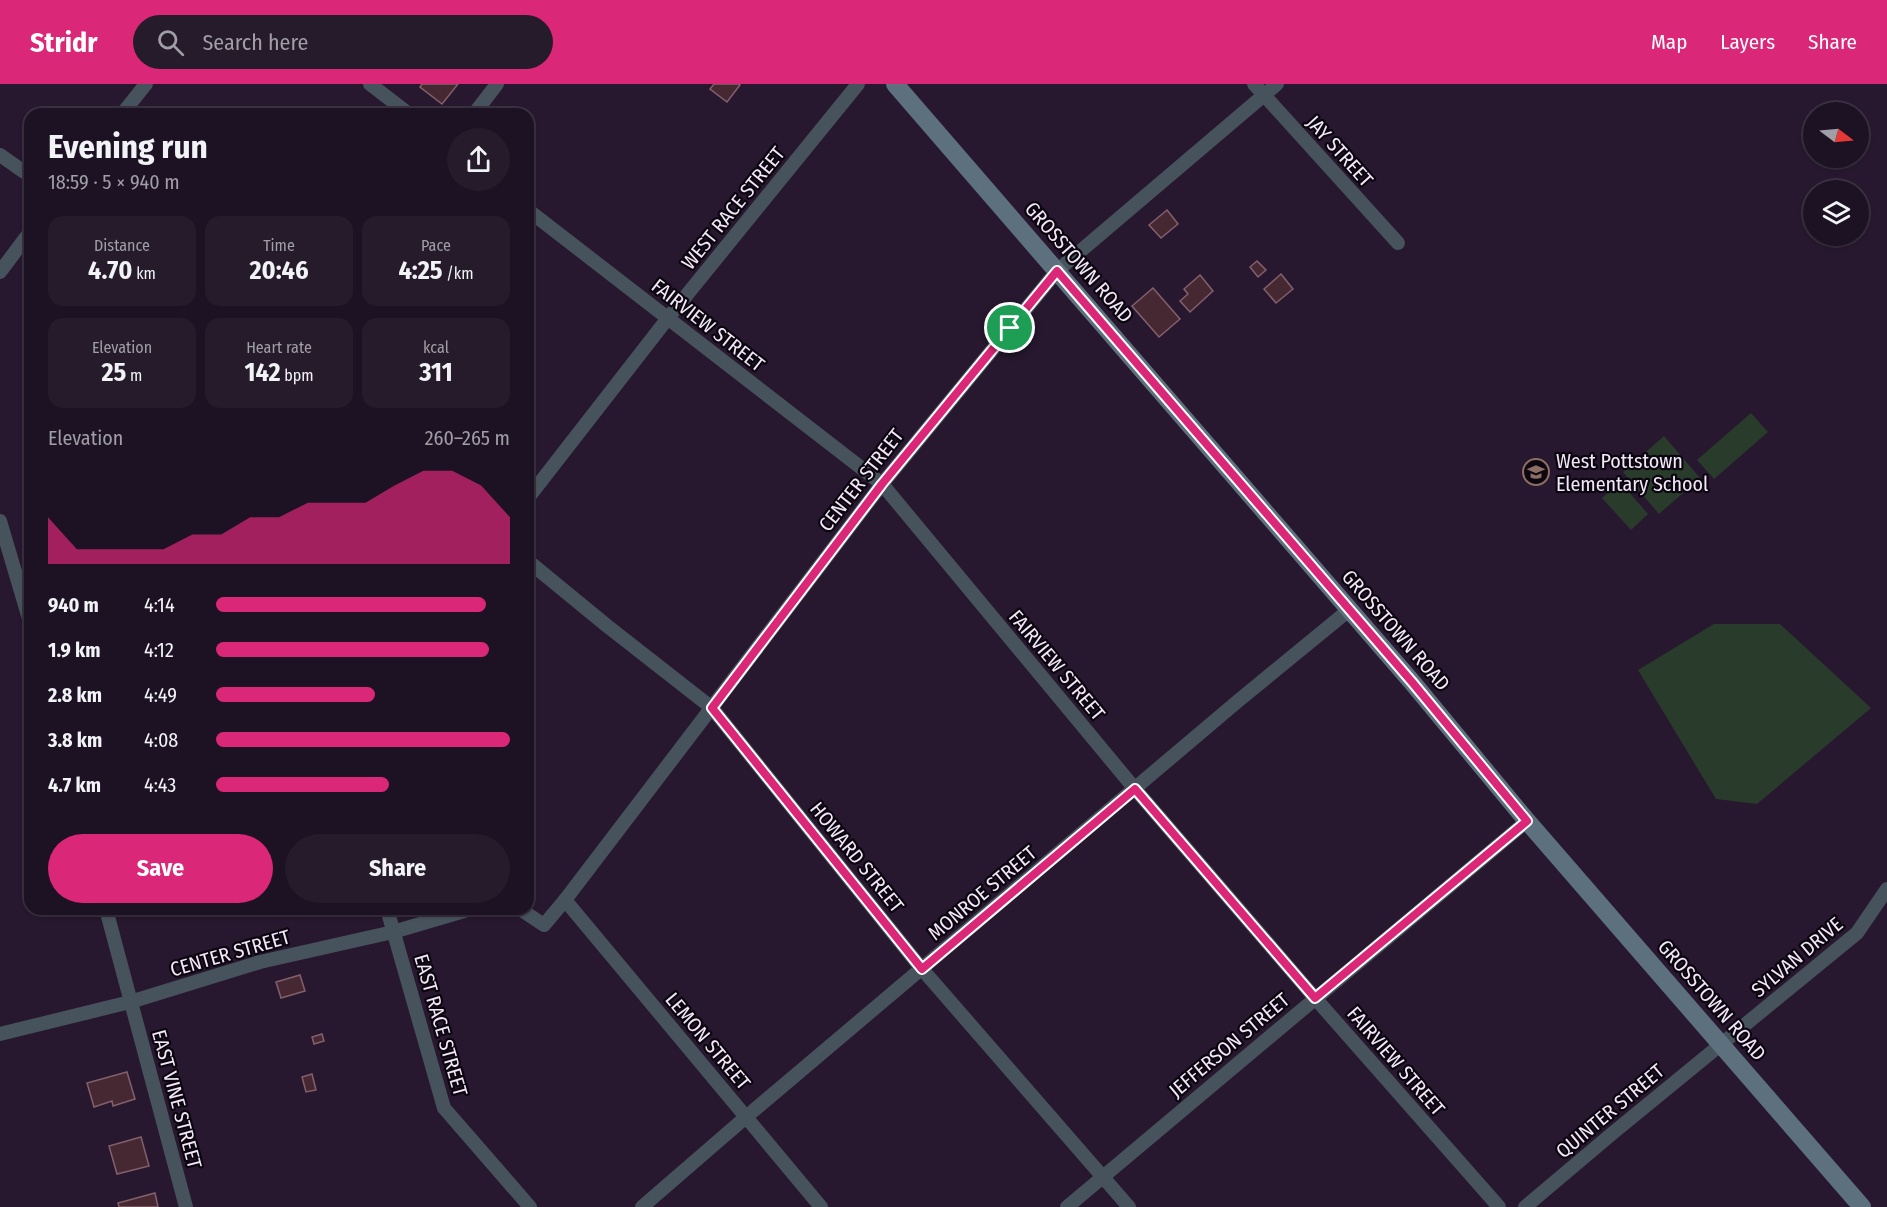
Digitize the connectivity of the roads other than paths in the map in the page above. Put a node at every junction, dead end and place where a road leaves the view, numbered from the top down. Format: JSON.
{"nodes":[{"id":1,"x":146,"y":84,"type":"edge"},
{"id":2,"x":370,"y":84,"type":"edge"},
{"id":3,"x":497,"y":84,"type":"edge"},
{"id":4,"x":858,"y":84,"type":"edge"},
{"id":5,"x":895,"y":84,"type":"edge"},
{"id":6,"x":1254,"y":84,"type":"edge"},
{"id":7,"x":1277,"y":84,"type":"edge"},
{"id":8,"x":1264,"y":95,"type":"junction"},
{"id":9,"x":127,"y":108,"type":"edge"},
{"id":10,"x":401,"y":108,"type":"edge"},
{"id":11,"x":479,"y":108,"type":"edge"},
{"id":12,"x":0,"y":155,"type":"edge"},
{"id":13,"x":24,"y":172,"type":"edge"},
{"id":14,"x":534,"y":215,"type":"edge"},
{"id":15,"x":24,"y":240,"type":"edge"},
{"id":16,"x":1398,"y":243,"type":"dead end"},
{"id":17,"x":1057,"y":271,"type":"junction"},
{"id":18,"x":0,"y":272,"type":"edge"},
{"id":19,"x":668,"y":318,"type":"junction"},
{"id":20,"x":882,"y":484,"type":"junction"},
{"id":21,"x":534,"y":490,"type":"edge"},
{"id":22,"x":0,"y":521,"type":"edge"},
{"id":23,"x":534,"y":566,"type":"edge"},
{"id":24,"x":24,"y":602,"type":"edge"},
{"id":25,"x":1349,"y":610,"type":"junction"},
{"id":26,"x":712,"y":708,"type":"junction"},
{"id":27,"x":1135,"y":789,"type":"junction"},
{"id":28,"x":1527,"y":821,"type":"junction"},
{"id":29,"x":1887,"y":889,"type":"edge"},
{"id":30,"x":566,"y":900,"type":"junction"},
{"id":31,"x":108,"y":915,"type":"edge"},
{"id":32,"x":389,"y":915,"type":"edge"},
{"id":33,"x":451,"y":915,"type":"edge"},
{"id":34,"x":529,"y":915,"type":"edge"},
{"id":35,"x":393,"y":932,"type":"junction"},
{"id":36,"x":922,"y":969,"type":"junction"},
{"id":37,"x":1315,"y":998,"type":"junction"},
{"id":38,"x":130,"y":1002,"type":"junction"},
{"id":39,"x":0,"y":1034,"type":"edge"},
{"id":40,"x":1721,"y":1045,"type":"junction"},
{"id":41,"x":746,"y":1117,"type":"junction"},
{"id":42,"x":1103,"y":1176,"type":"junction"},
{"id":43,"x":186,"y":1207,"type":"edge"},
{"id":44,"x":530,"y":1207,"type":"edge"},
{"id":45,"x":642,"y":1207,"type":"edge"},
{"id":46,"x":821,"y":1207,"type":"edge"},
{"id":47,"x":1067,"y":1207,"type":"edge"},
{"id":48,"x":1129,"y":1207,"type":"edge"},
{"id":49,"x":1499,"y":1207,"type":"edge"},
{"id":50,"x":1525,"y":1207,"type":"edge"},
{"id":51,"x":1862,"y":1207,"type":"edge"}],
"edges":[{"from":1,"to":9,"type":"street"},
{"from":2,"to":10,"type":"street"},
{"from":3,"to":11,"type":"street"},
{"from":4,"to":19,"type":"street","name":"WEST RACE STREET"},
{"from":5,"to":17,"type":"street","name":"GROSSTOWN ROAD"},
{"from":6,"to":8,"type":"street","name":"JAY STREET"},
{"from":7,"to":8,"type":"street","name":"CENTER STREET"},
{"from":8,"to":16,"type":"street","name":"JAY STREET"},
{"from":8,"to":17,"type":"street","name":"CENTER STREET"},
{"from":12,"to":13,"type":"street"},
{"from":14,"to":19,"type":"street","name":"FAIRVIEW STREET"},
{"from":15,"to":18,"type":"street"},
{"from":17,"to":20,"type":"street","name":"CENTER STREET"},
{"from":17,"to":25,"type":"street","name":"GROSSTOWN ROAD"},
{"from":19,"to":20,"type":"street","name":"FAIRVIEW STREET"},
{"from":19,"to":21,"type":"street","name":"WEST RACE STREET"},
{"from":20,"to":26,"type":"street","name":"CENTER STREET"},
{"from":20,"to":27,"type":"street","name":"FAIRVIEW STREET"},
{"from":22,"to":24,"type":"street"},
{"from":23,"to":26,"type":"street","name":"HOWARD STREET"},
{"from":25,"to":27,"type":"street","name":"MONROE STREET"},
{"from":25,"to":28,"type":"street","name":"GROSSTOWN ROAD"},
{"from":26,"to":30,"type":"street","name":"CENTER STREET"},
{"from":26,"to":36,"type":"street","name":"HOWARD STREET"},
{"from":27,"to":36,"type":"street","name":"MONROE STREET"},
{"from":27,"to":37,"type":"street","name":"FAIRVIEW STREET"},
{"from":28,"to":37,"type":"street","name":"JEFFERSON STREET"},
{"from":28,"to":40,"type":"street","name":"GROSSTOWN ROAD"},
{"from":29,"to":40,"type":"street","name":"SYLVAN DRIVE"},
{"from":30,"to":34,"type":"street","name":"CENTER STREET"},
{"from":30,"to":41,"type":"street","name":"LEMON STREET"},
{"from":31,"to":38,"type":"street","name":"EAST VINE STREET"},
{"from":32,"to":35,"type":"street"},
{"from":33,"to":35,"type":"street","name":"CENTER STREET"},
{"from":35,"to":38,"type":"street","name":"CENTER STREET"},
{"from":35,"to":44,"type":"street","name":"EAST RACE STREET"},
{"from":36,"to":41,"type":"street","name":"MONROE STREET"},
{"from":36,"to":42,"type":"street","name":"HOWARD STREET"},
{"from":37,"to":42,"type":"street","name":"JEFFERSON STREET"},
{"from":37,"to":49,"type":"street","name":"FAIRVIEW STREET"},
{"from":38,"to":39,"type":"street","name":"CENTER STREET"},
{"from":38,"to":43,"type":"street","name":"EAST VINE STREET"},
{"from":40,"to":50,"type":"street","name":"QUINTER STREET"},
{"from":40,"to":51,"type":"street","name":"GROSSTOWN ROAD"},
{"from":41,"to":45,"type":"street","name":"MONROE STREET"},
{"from":41,"to":46,"type":"street","name":"LEMON STREET"},
{"from":42,"to":47,"type":"street","name":"JEFFERSON STREET"},
{"from":42,"to":48,"type":"street","name":"HOWARD STREET"}]}
